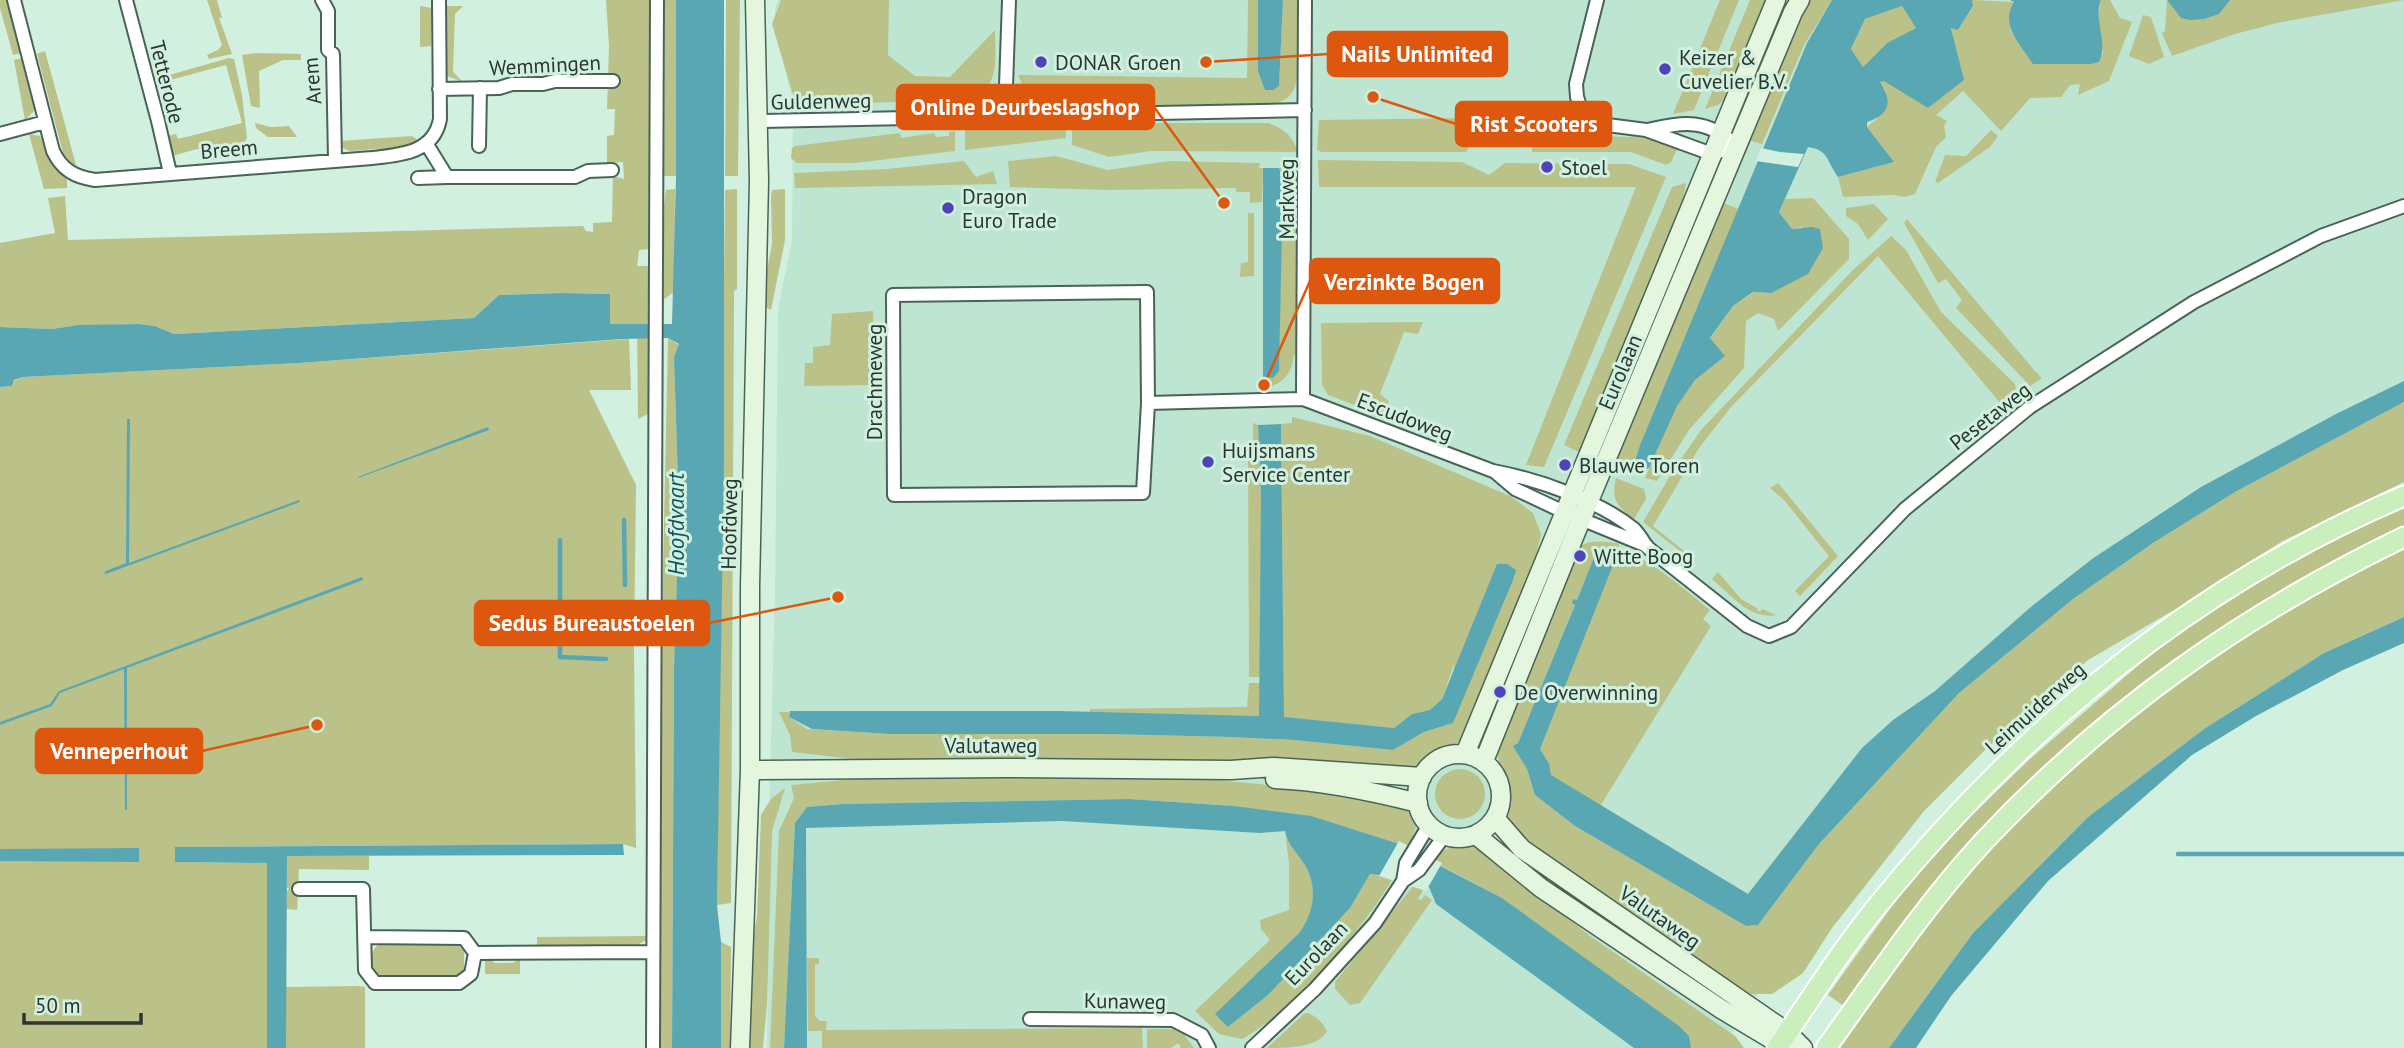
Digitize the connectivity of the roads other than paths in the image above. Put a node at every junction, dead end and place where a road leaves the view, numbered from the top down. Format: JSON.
{"nodes":[{"id":1,"x":14,"y":0,"type":"edge"},
{"id":2,"x":126,"y":0,"type":"edge"},
{"id":3,"x":322,"y":0,"type":"edge"},
{"id":4,"x":439,"y":0,"type":"edge"},
{"id":5,"x":657,"y":0,"type":"edge"},
{"id":6,"x":755,"y":0,"type":"edge"},
{"id":7,"x":1009,"y":0,"type":"edge"},
{"id":8,"x":1305,"y":0,"type":"edge"},
{"id":9,"x":1597,"y":0,"type":"edge"},
{"id":10,"x":1776,"y":0,"type":"edge"},
{"id":11,"x":1800,"y":0,"type":"edge"},
{"id":12,"x":613,"y":81,"type":"dead end"},
{"id":13,"x":480,"y":88,"type":"junction"},
{"id":14,"x":439,"y":89,"type":"junction"},
{"id":15,"x":1305,"y":110,"type":"junction"},
{"id":16,"x":1005,"y":115,"type":"junction"},
{"id":17,"x":45,"y":121,"type":"junction"},
{"id":18,"x":758,"y":121,"type":"junction"},
{"id":19,"x":1646,"y":130,"type":"junction"},
{"id":20,"x":1722,"y":132,"type":"junction"},
{"id":21,"x":0,"y":134,"type":"edge"},
{"id":22,"x":426,"y":144,"type":"junction"},
{"id":23,"x":479,"y":146,"type":"dead end"},
{"id":24,"x":1737,"y":146,"type":"junction"},
{"id":25,"x":1712,"y":154,"type":"junction"},
{"id":26,"x":335,"y":160,"type":"junction"},
{"id":27,"x":612,"y":170,"type":"dead end"},
{"id":28,"x":170,"y":173,"type":"junction"},
{"id":29,"x":447,"y":177,"type":"junction"},
{"id":30,"x":418,"y":178,"type":"dead end"},
{"id":31,"x":2404,"y":206,"type":"edge"},
{"id":32,"x":1303,"y":399,"type":"junction"},
{"id":33,"x":1148,"y":403,"type":"junction"},
{"id":34,"x":1493,"y":471,"type":"junction"},
{"id":35,"x":1571,"y":495,"type":"junction"},
{"id":36,"x":2404,"y":496,"type":"edge"},
{"id":37,"x":1589,"y":502,"type":"junction"},
{"id":38,"x":1564,"y":512,"type":"junction"},
{"id":39,"x":1582,"y":519,"type":"junction"},
{"id":40,"x":2404,"y":537,"type":"edge"},
{"id":41,"x":1647,"y":547,"type":"junction"},
{"id":42,"x":1465,"y":754,"type":"junction"},
{"id":43,"x":1484,"y":761,"type":"junction"},
{"id":44,"x":750,"y":769,"type":"junction"},
{"id":45,"x":1231,"y":770,"type":"junction"},
{"id":46,"x":1422,"y":777,"type":"junction"},
{"id":47,"x":1418,"y":803,"type":"junction"},
{"id":48,"x":1495,"y":818,"type":"junction"},
{"id":49,"x":1429,"y":825,"type":"junction"},
{"id":50,"x":1445,"y":835,"type":"junction"},
{"id":51,"x":1476,"y":835,"type":"junction"},
{"id":52,"x":1401,"y":884,"type":"junction"},
{"id":53,"x":299,"y":889,"type":"dead end"},
{"id":54,"x":365,"y":937,"type":"junction"},
{"id":55,"x":653,"y":952,"type":"junction"},
{"id":56,"x":475,"y":953,"type":"junction"},
{"id":57,"x":1030,"y":1019,"type":"dead end"},
{"id":58,"x":1782,"y":1043,"type":"edge"},
{"id":59,"x":653,"y":1048,"type":"edge"},
{"id":60,"x":740,"y":1048,"type":"edge"},
{"id":61,"x":1209,"y":1048,"type":"edge"},
{"id":62,"x":1252,"y":1048,"type":"edge"},
{"id":63,"x":1803,"y":1048,"type":"edge"},
{"id":64,"x":1826,"y":1048,"type":"edge"}],
"edges":[{"from":1,"to":17,"type":"street","name":"Breem"},
{"from":2,"to":28,"type":"street","name":"Tetterode"},
{"from":3,"to":26,"type":"street","name":"Arem"},
{"from":4,"to":14,"type":"street"},
{"from":5,"to":55,"type":"street"},
{"from":6,"to":18,"type":"main road","name":"Hoofdweg"},
{"from":7,"to":16,"type":"street"},
{"from":8,"to":15,"type":"street","name":"Markweg"},
{"from":9,"to":19,"type":"street"},
{"from":10,"to":20,"type":"main road","name":"Eurolaan"},
{"from":11,"to":24,"type":"main road","name":"Eurolaan"},
{"from":12,"to":13,"type":"street","name":"Wemmingen"},
{"from":13,"to":14,"type":"street","name":"Wemmingen"},
{"from":13,"to":23,"type":"street","name":"Wemmingen"},
{"from":14,"to":22,"type":"street"},
{"from":15,"to":16,"type":"street","name":"Guldenweg"},
{"from":15,"to":32,"type":"street","name":"Markweg"},
{"from":16,"to":18,"type":"street","name":"Guldenweg"},
{"from":17,"to":21,"type":"street"},
{"from":17,"to":28,"type":"street","name":"Breem"},
{"from":18,"to":44,"type":"main road","name":"Hoofdweg"},
{"from":19,"to":20,"type":"street"},
{"from":19,"to":25,"type":"street"},
{"from":20,"to":24,"type":"street"},
{"from":20,"to":25,"type":"main road","name":"Eurolaan"},
{"from":22,"to":26,"type":"street","name":"Breem"},
{"from":22,"to":29,"type":"street"},
{"from":24,"to":25,"type":"street"},
{"from":24,"to":37,"type":"main road","name":"Eurolaan"},
{"from":25,"to":35,"type":"main road","name":"Eurolaan"},
{"from":26,"to":28,"type":"street","name":"Breem"},
{"from":27,"to":29,"type":"street"},
{"from":29,"to":30,"type":"street"},
{"from":31,"to":41,"type":"street","name":"Pesetaweg"},
{"from":32,"to":33,"type":"street"},
{"from":32,"to":34,"type":"street","name":"Escudoweg"},
{"from":33,"to":33,"type":"street","name":"Drachmeweg"},
{"from":34,"to":35,"type":"street","name":"Escudoweg"},
{"from":34,"to":38,"type":"street","name":"Escudoweg"},
{"from":35,"to":37,"type":"street","name":"Pesetaweg"},
{"from":35,"to":38,"type":"main road","name":"Eurolaan"},
{"from":36,"to":58,"type":"main road","name":"Leimuiderweg"},
{"from":37,"to":39,"type":"main road","name":"Eurolaan"},
{"from":37,"to":41,"type":"street","name":"Pesetaweg"},
{"from":38,"to":39,"type":"street","name":"Pesetaweg"},
{"from":38,"to":42,"type":"main road","name":"Eurolaan"},
{"from":39,"to":41,"type":"street","name":"Pesetaweg"},
{"from":39,"to":43,"type":"main road","name":"Eurolaan"},
{"from":40,"to":64,"type":"main road"},
{"from":42,"to":43,"type":"main road"},
{"from":42,"to":46,"type":"main road"},
{"from":43,"to":48,"type":"main road"},
{"from":44,"to":45,"type":"main road","name":"Valutaweg"},
{"from":44,"to":60,"type":"main road","name":"Hoofdweg"},
{"from":45,"to":46,"type":"main road","name":"Valutaweg"},
{"from":45,"to":47,"type":"main road","name":"Valutaweg"},
{"from":46,"to":47,"type":"main road"},
{"from":47,"to":49,"type":"main road"},
{"from":48,"to":51,"type":"main road"},
{"from":48,"to":58,"type":"main road","name":"Valutaweg"},
{"from":49,"to":50,"type":"main road"},
{"from":49,"to":52,"type":"street","name":"Eurolaan"},
{"from":50,"to":51,"type":"main road"},
{"from":50,"to":52,"type":"street","name":"Eurolaan"},
{"from":51,"to":58,"type":"main road","name":"Valutaweg"},
{"from":52,"to":62,"type":"street","name":"Eurolaan"},
{"from":53,"to":54,"type":"street"},
{"from":54,"to":56,"type":"street"},
{"from":54,"to":56,"type":"street"},
{"from":55,"to":56,"type":"street"},
{"from":55,"to":59,"type":"street"},
{"from":57,"to":61,"type":"street","name":"Kunaweg"},
{"from":58,"to":63,"type":"main road","name":"Valutaweg"}]}
